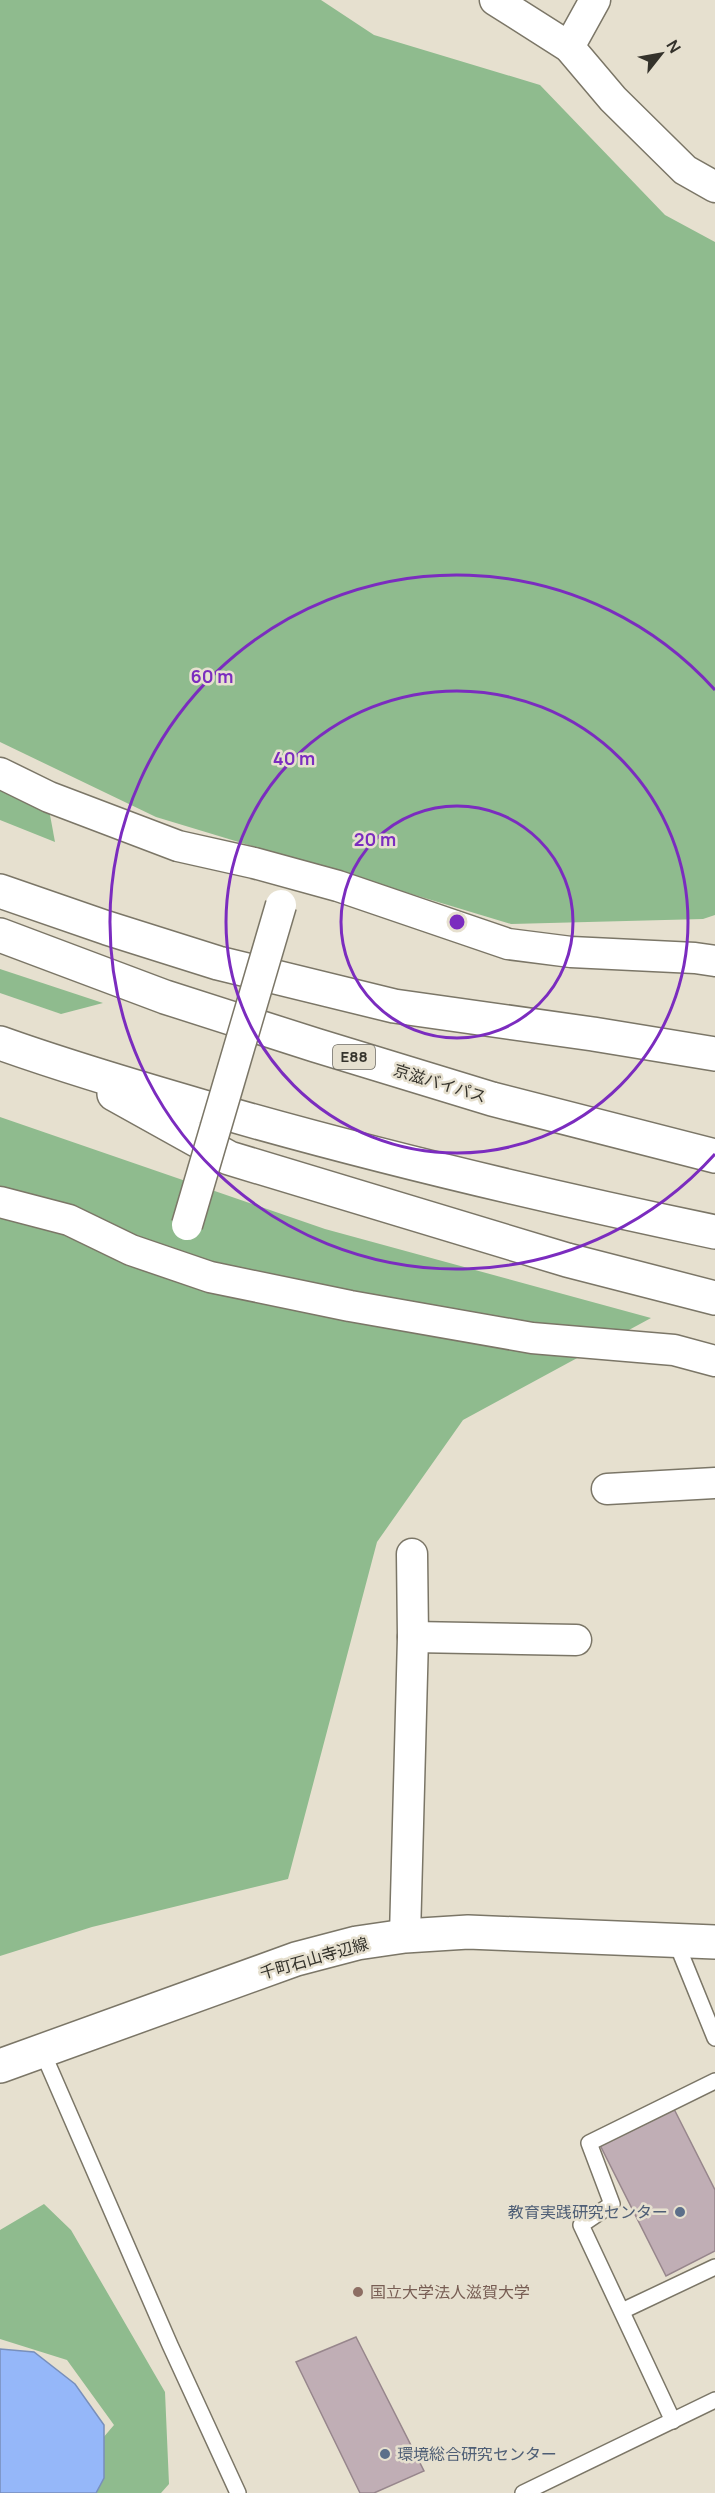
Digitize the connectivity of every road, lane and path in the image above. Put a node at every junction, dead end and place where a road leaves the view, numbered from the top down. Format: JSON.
{"nodes":[{"id":1,"x":495,"y":0,"type":"edge"},
{"id":2,"x":595,"y":0,"type":"edge"},
{"id":3,"x":569,"y":47,"type":"junction"},
{"id":4,"x":715,"y":187,"type":"edge"},
{"id":5,"x":0,"y":773,"type":"edge"},
{"id":6,"x":291,"y":873,"type":"junction"},
{"id":7,"x":0,"y":891,"type":"edge"},
{"id":8,"x":0,"y":934,"type":"edge"},
{"id":9,"x":715,"y":961,"type":"edge"},
{"id":10,"x":0,"y":1043,"type":"edge"},
{"id":11,"x":715,"y":1054,"type":"edge"},
{"id":12,"x":65,"y":1066,"type":"junction"},
{"id":13,"x":715,"y":1156,"type":"edge"},
{"id":14,"x":0,"y":1202,"type":"edge"},
{"id":15,"x":715,"y":1232,"type":"edge"},
{"id":16,"x":175,"y":1264,"type":"junction"},
{"id":17,"x":715,"y":1299,"type":"edge"},
{"id":18,"x":715,"y":1361,"type":"edge"},
{"id":19,"x":715,"y":1483,"type":"edge"},
{"id":20,"x":607,"y":1489,"type":"dead end"},
{"id":21,"x":412,"y":1554,"type":"dead end"},
{"id":22,"x":413,"y":1637,"type":"junction"},
{"id":23,"x":576,"y":1640,"type":"dead end"},
{"id":24,"x":405,"y":1936,"type":"junction"},
{"id":25,"x":676,"y":1942,"type":"junction"},
{"id":26,"x":715,"y":1942,"type":"edge"},
{"id":27,"x":715,"y":2038,"type":"edge"},
{"id":28,"x":43,"y":2053,"type":"junction"},
{"id":29,"x":0,"y":2066,"type":"edge"},
{"id":30,"x":715,"y":2081,"type":"edge"},
{"id":31,"x":715,"y":2267,"type":"edge"},
{"id":32,"x":622,"y":2311,"type":"junction"},
{"id":33,"x":715,"y":2400,"type":"edge"},
{"id":34,"x":673,"y":2421,"type":"junction"},
{"id":35,"x":238,"y":2493,"type":"edge"},
{"id":36,"x":523,"y":2493,"type":"edge"}],
"edges":[{"from":1,"to":3,"type":"street"},
{"from":2,"to":3,"type":"street"},
{"from":3,"to":4,"type":"street"},
{"from":5,"to":6,"type":"street"},
{"from":6,"to":9,"type":"street"},
{"from":6,"to":16,"type":"street","bridge":true},
{"from":7,"to":11,"type":"main road"},
{"from":8,"to":13,"type":"main road","name":"京滋バイパス","number":"E88"},
{"from":10,"to":12,"type":"main road"},
{"from":12,"to":15,"type":"main road"},
{"from":12,"to":17,"type":"main road"},
{"from":14,"to":16,"type":"street"},
{"from":16,"to":18,"type":"street"},
{"from":19,"to":20,"type":"street"},
{"from":21,"to":22,"type":"street"},
{"from":22,"to":23,"type":"street"},
{"from":22,"to":24,"type":"street"},
{"from":24,"to":25,"type":"main road","name":"千町石山寺辺線"},
{"from":24,"to":28,"type":"main road","name":"千町石山寺辺線"},
{"from":25,"to":26,"type":"main road","name":"千町石山寺辺線"},
{"from":25,"to":27,"type":"lane"},
{"from":28,"to":29,"type":"main road","name":"千町石山寺辺線"},
{"from":28,"to":35,"type":"lane"},
{"from":30,"to":32,"type":"lane"},
{"from":31,"to":32,"type":"lane"},
{"from":32,"to":34,"type":"lane"},
{"from":33,"to":34,"type":"lane"},
{"from":34,"to":36,"type":"lane"}]}
